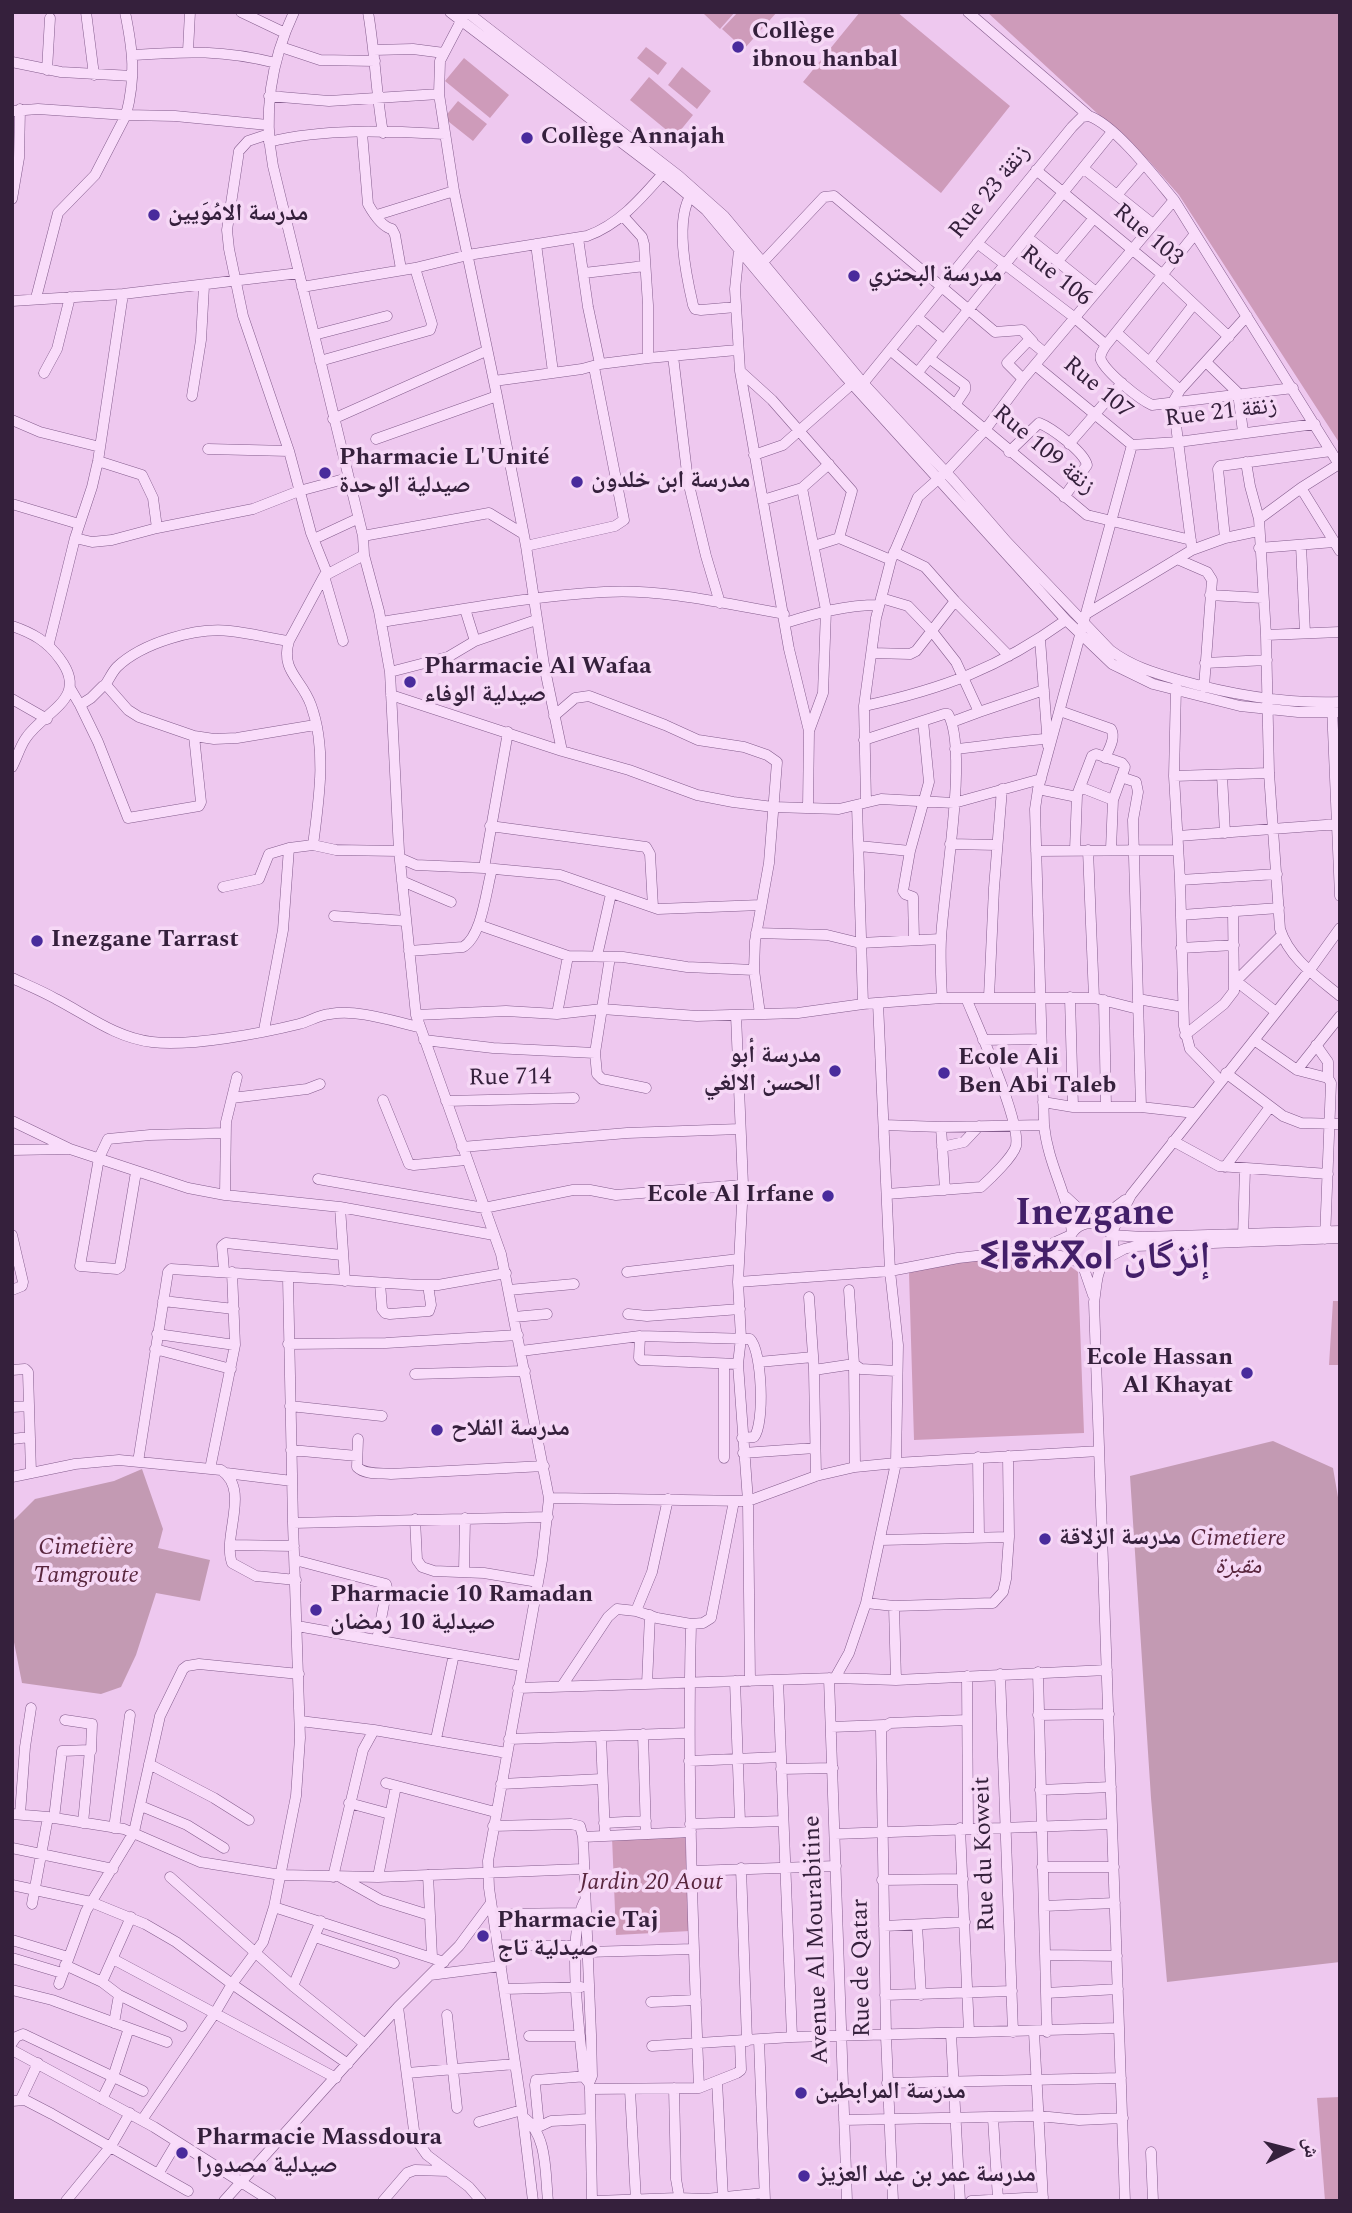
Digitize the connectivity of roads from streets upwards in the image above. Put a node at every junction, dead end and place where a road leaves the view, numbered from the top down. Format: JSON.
{"nodes":[{"id":1,"x":86,"y":12,"type":"edge"},
{"id":2,"x":125,"y":12,"type":"edge"},
{"id":3,"x":190,"y":12,"type":"edge"},
{"id":4,"x":241,"y":12,"type":"edge"},
{"id":5,"x":294,"y":12,"type":"edge"},
{"id":6,"x":368,"y":12,"type":"edge"},
{"id":7,"x":450,"y":12,"type":"edge"},
{"id":8,"x":968,"y":12,"type":"edge"},
{"id":9,"x":464,"y":15,"type":"edge"},
{"id":10,"x":50,"y":19,"type":"dead end"},
{"id":11,"x":285,"y":33,"type":"junction"},
{"id":12,"x":281,"y":47,"type":"junction"},
{"id":13,"x":188,"y":51,"type":"junction"},
{"id":14,"x":444,"y":53,"type":"junction"},
{"id":15,"x":134,"y":55,"type":"junction"},
{"id":16,"x":375,"y":56,"type":"junction"},
{"id":17,"x":12,"y":62,"type":"edge"},
{"id":18,"x":276,"y":63,"type":"junction"},
{"id":19,"x":47,"y":70,"type":"junction"},
{"id":20,"x":94,"y":75,"type":"junction"},
{"id":21,"x":132,"y":76,"type":"junction"},
{"id":22,"x":439,"y":94,"type":"junction"},
{"id":23,"x":269,"y":96,"type":"junction"},
{"id":24,"x":377,"y":99,"type":"junction"},
{"id":25,"x":16,"y":110,"type":"edge"},
{"id":26,"x":126,"y":115,"type":"junction"},
{"id":27,"x":1089,"y":116,"type":"junction"},
{"id":28,"x":1112,"y":132,"type":"junction"},
{"id":29,"x":362,"y":133,"type":"junction"},
{"id":30,"x":383,"y":133,"type":"junction"},
{"id":31,"x":269,"y":134,"type":"junction"},
{"id":32,"x":445,"y":134,"type":"junction"},
{"id":33,"x":1144,"y":163,"type":"junction"},
{"id":34,"x":1083,"y":168,"type":"junction"},
{"id":35,"x":1036,"y":170,"type":"junction"},
{"id":36,"x":666,"y":171,"type":"junction"},
{"id":37,"x":13,"y":186,"type":"edge"},
{"id":38,"x":454,"y":191,"type":"junction"},
{"id":39,"x":693,"y":193,"type":"junction"},
{"id":40,"x":1063,"y":193,"type":"junction"},
{"id":41,"x":1117,"y":195,"type":"junction"},
{"id":42,"x":12,"y":199,"type":"edge"},
{"id":43,"x":1174,"y":200,"type":"junction"},
{"id":44,"x":377,"y":215,"type":"junction"},
{"id":45,"x":623,"y":216,"type":"junction"},
{"id":46,"x":1094,"y":218,"type":"junction"},
{"id":47,"x":1153,"y":224,"type":"junction"},
{"id":48,"x":1195,"y":234,"type":"junction"},
{"id":49,"x":1027,"y":237,"type":"junction"},
{"id":50,"x":578,"y":238,"type":"junction"},
{"id":51,"x":977,"y":243,"type":"junction"},
{"id":52,"x":536,"y":244,"type":"junction"},
{"id":53,"x":740,"y":250,"type":"junction"},
{"id":54,"x":1132,"y":250,"type":"junction"},
{"id":55,"x":468,"y":255,"type":"junction"},
{"id":56,"x":1058,"y":261,"type":"junction"},
{"id":57,"x":763,"y":262,"type":"junction"},
{"id":58,"x":1005,"y":264,"type":"junction"},
{"id":59,"x":645,"y":266,"type":"junction"},
{"id":60,"x":415,"y":268,"type":"junction"},
{"id":61,"x":401,"y":270,"type":"junction"},
{"id":62,"x":299,"y":273,"type":"junction"},
{"id":63,"x":584,"y":273,"type":"junction"},
{"id":64,"x":1164,"y":276,"type":"junction"},
{"id":65,"x":237,"y":281,"type":"junction"},
{"id":66,"x":204,"y":286,"type":"junction"},
{"id":67,"x":302,"y":287,"type":"junction"},
{"id":68,"x":941,"y":288,"type":"junction"},
{"id":69,"x":1096,"y":292,"type":"junction"},
{"id":70,"x":122,"y":294,"type":"junction"},
{"id":71,"x":70,"y":297,"type":"junction"},
{"id":72,"x":36,"y":299,"type":"junction"},
{"id":73,"x":12,"y":300,"type":"edge"},
{"id":74,"x":1194,"y":304,"type":"junction"},
{"id":75,"x":736,"y":307,"type":"junction"},
{"id":76,"x":969,"y":310,"type":"junction"},
{"id":77,"x":387,"y":316,"type":"dead end"},
{"id":78,"x":1247,"y":316,"type":"junction"},
{"id":79,"x":917,"y":317,"type":"junction"},
{"id":80,"x":1075,"y":318,"type":"junction"},
{"id":81,"x":1117,"y":333,"type":"junction"},
{"id":82,"x":314,"y":335,"type":"junction"},
{"id":83,"x":1229,"y":337,"type":"junction"},
{"id":84,"x":944,"y":340,"type":"junction"},
{"id":85,"x":1034,"y":342,"type":"junction"},
{"id":86,"x":1106,"y":345,"type":"junction"},
{"id":87,"x":737,"y":350,"type":"junction"},
{"id":88,"x":890,"y":350,"type":"junction"},
{"id":89,"x":486,"y":351,"type":"junction"},
{"id":90,"x":1045,"y":353,"type":"junction"},
{"id":91,"x":673,"y":356,"type":"junction"},
{"id":92,"x":648,"y":358,"type":"junction"},
{"id":93,"x":929,"y":358,"type":"junction"},
{"id":94,"x":320,"y":361,"type":"junction"},
{"id":95,"x":1149,"y":362,"type":"junction"},
{"id":96,"x":1206,"y":362,"type":"junction"},
{"id":97,"x":597,"y":365,"type":"junction"},
{"id":98,"x":1035,"y":365,"type":"junction"},
{"id":99,"x":740,"y":371,"type":"junction"},
{"id":100,"x":553,"y":372,"type":"junction"},
{"id":101,"x":918,"y":372,"type":"junction"},
{"id":102,"x":44,"y":373,"type":"dead end"},
{"id":103,"x":1023,"y":379,"type":"junction"},
{"id":104,"x":494,"y":381,"type":"junction"},
{"id":105,"x":1122,"y":383,"type":"junction"},
{"id":106,"x":857,"y":385,"type":"junction"},
{"id":107,"x":1293,"y":388,"type":"junction"},
{"id":108,"x":1180,"y":390,"type":"junction"},
{"id":109,"x":1238,"y":393,"type":"junction"},
{"id":110,"x":192,"y":396,"type":"dead end"},
{"id":111,"x":497,"y":396,"type":"junction"},
{"id":112,"x":1173,"y":402,"type":"junction"},
{"id":113,"x":955,"y":405,"type":"junction"},
{"id":114,"x":1094,"y":415,"type":"junction"},
{"id":115,"x":333,"y":419,"type":"junction"},
{"id":116,"x":12,"y":420,"type":"edge"},
{"id":117,"x":1315,"y":424,"type":"junction"},
{"id":118,"x":799,"y":429,"type":"junction"},
{"id":119,"x":985,"y":430,"type":"junction"},
{"id":120,"x":1243,"y":432,"type":"junction"},
{"id":121,"x":376,"y":439,"type":"dead end"},
{"id":122,"x":1178,"y":442,"type":"junction"},
{"id":123,"x":1069,"y":444,"type":"junction"},
{"id":124,"x":1132,"y":445,"type":"junction"},
{"id":125,"x":100,"y":447,"type":"junction"},
{"id":126,"x":208,"y":449,"type":"dead end"},
{"id":127,"x":289,"y":451,"type":"junction"},
{"id":128,"x":1331,"y":451,"type":"junction"},
{"id":129,"x":1009,"y":452,"type":"junction"},
{"id":130,"x":754,"y":455,"type":"junction"},
{"id":131,"x":98,"y":461,"type":"junction"},
{"id":132,"x":1247,"y":461,"type":"junction"},
{"id":133,"x":829,"y":464,"type":"junction"},
{"id":134,"x":1339,"y":465,"type":"edge"},
{"id":135,"x":942,"y":475,"type":"junction"},
{"id":136,"x":348,"y":478,"type":"junction"},
{"id":137,"x":802,"y":488,"type":"junction"},
{"id":138,"x":1301,"y":488,"type":"junction"},
{"id":139,"x":299,"y":491,"type":"junction"},
{"id":140,"x":1064,"y":497,"type":"junction"},
{"id":141,"x":763,"y":500,"type":"junction"},
{"id":142,"x":12,"y":504,"type":"edge"},
{"id":143,"x":357,"y":519,"type":"junction"},
{"id":144,"x":1112,"y":522,"type":"junction"},
{"id":145,"x":79,"y":524,"type":"junction"},
{"id":146,"x":1258,"y":525,"type":"junction"},
{"id":147,"x":157,"y":527,"type":"junction"},
{"id":148,"x":522,"y":533,"type":"junction"},
{"id":149,"x":363,"y":536,"type":"junction"},
{"id":150,"x":75,"y":538,"type":"junction"},
{"id":151,"x":839,"y":538,"type":"junction"},
{"id":152,"x":1225,"y":538,"type":"junction"},
{"id":153,"x":314,"y":539,"type":"junction"},
{"id":154,"x":1191,"y":545,"type":"junction"},
{"id":155,"x":1301,"y":545,"type":"junction"},
{"id":156,"x":526,"y":546,"type":"junction"},
{"id":157,"x":814,"y":546,"type":"junction"},
{"id":158,"x":1337,"y":547,"type":"edge"},
{"id":159,"x":1259,"y":548,"type":"junction"},
{"id":160,"x":364,"y":555,"type":"junction"},
{"id":161,"x":892,"y":556,"type":"junction"},
{"id":162,"x":1177,"y":559,"type":"junction"},
{"id":163,"x":326,"y":574,"type":"junction"},
{"id":164,"x":1210,"y":595,"type":"junction"},
{"id":165,"x":1263,"y":598,"type":"junction"},
{"id":166,"x":532,"y":599,"type":"junction"},
{"id":167,"x":955,"y":601,"type":"junction"},
{"id":168,"x":880,"y":602,"type":"junction"},
{"id":169,"x":720,"y":603,"type":"junction"},
{"id":170,"x":465,"y":609,"type":"junction"},
{"id":171,"x":826,"y":610,"type":"junction"},
{"id":172,"x":784,"y":618,"type":"junction"},
{"id":173,"x":1085,"y":619,"type":"junction"},
{"id":174,"x":536,"y":620,"type":"junction"},
{"id":175,"x":1066,"y":620,"type":"junction"},
{"id":176,"x":381,"y":622,"type":"junction"},
{"id":177,"x":12,"y":626,"type":"edge"},
{"id":178,"x":932,"y":630,"type":"junction"},
{"id":179,"x":1340,"y":632,"type":"edge"},
{"id":180,"x":1305,"y":633,"type":"junction"},
{"id":181,"x":1080,"y":635,"type":"junction"},
{"id":182,"x":1266,"y":635,"type":"junction"},
{"id":183,"x":1040,"y":639,"type":"junction"},
{"id":184,"x":343,"y":640,"type":"dead end"},
{"id":185,"x":289,"y":641,"type":"junction"},
{"id":186,"x":475,"y":641,"type":"junction"},
{"id":187,"x":49,"y":643,"type":"junction"},
{"id":188,"x":872,"y":653,"type":"junction"},
{"id":189,"x":1009,"y":656,"type":"junction"},
{"id":190,"x":1267,"y":660,"type":"junction"},
{"id":191,"x":1205,"y":663,"type":"junction"},
{"id":192,"x":390,"y":672,"type":"junction"},
{"id":193,"x":965,"y":678,"type":"junction"},
{"id":194,"x":105,"y":685,"type":"junction"},
{"id":195,"x":1176,"y":685,"type":"junction"},
{"id":196,"x":1203,"y":687,"type":"junction"},
{"id":197,"x":70,"y":688,"type":"junction"},
{"id":198,"x":1044,"y":690,"type":"junction"},
{"id":199,"x":391,"y":695,"type":"junction"},
{"id":200,"x":12,"y":699,"type":"edge"},
{"id":201,"x":1268,"y":704,"type":"junction"},
{"id":202,"x":80,"y":705,"type":"junction"},
{"id":203,"x":864,"y":706,"type":"junction"},
{"id":204,"x":1336,"y":707,"type":"edge"},
{"id":205,"x":1060,"y":711,"type":"junction"},
{"id":206,"x":979,"y":712,"type":"junction"},
{"id":207,"x":554,"y":716,"type":"junction"},
{"id":208,"x":47,"y":719,"type":"junction"},
{"id":209,"x":923,"y":721,"type":"junction"},
{"id":210,"x":952,"y":722,"type":"junction"},
{"id":211,"x":315,"y":725,"type":"junction"},
{"id":212,"x":809,"y":731,"type":"junction"},
{"id":213,"x":508,"y":732,"type":"junction"},
{"id":214,"x":194,"y":736,"type":"junction"},
{"id":215,"x":864,"y":740,"type":"junction"},
{"id":216,"x":1048,"y":744,"type":"junction"},
{"id":217,"x":956,"y":749,"type":"junction"},
{"id":218,"x":562,"y":751,"type":"junction"},
{"id":219,"x":1105,"y":758,"type":"junction"},
{"id":220,"x":13,"y":766,"type":"edge"},
{"id":221,"x":1269,"y":773,"type":"junction"},
{"id":222,"x":1222,"y":775,"type":"junction"},
{"id":223,"x":1174,"y":776,"type":"junction"},
{"id":224,"x":1121,"y":777,"type":"junction"},
{"id":225,"x":1039,"y":784,"type":"junction"},
{"id":226,"x":1002,"y":789,"type":"junction"},
{"id":227,"x":1078,"y":792,"type":"junction"},
{"id":228,"x":1113,"y":800,"type":"junction"},
{"id":229,"x":922,"y":802,"type":"junction"},
{"id":230,"x":862,"y":803,"type":"junction"},
{"id":231,"x":954,"y":803,"type":"junction"},
{"id":232,"x":773,"y":807,"type":"junction"},
{"id":233,"x":808,"y":808,"type":"junction"},
{"id":234,"x":1339,"y":824,"type":"edge"},
{"id":235,"x":490,"y":826,"type":"junction"},
{"id":236,"x":1274,"y":830,"type":"junction"},
{"id":237,"x":1225,"y":833,"type":"junction"},
{"id":238,"x":1178,"y":836,"type":"junction"},
{"id":239,"x":950,"y":844,"type":"junction"},
{"id":240,"x":313,"y":845,"type":"junction"},
{"id":241,"x":997,"y":845,"type":"junction"},
{"id":242,"x":859,"y":846,"type":"junction"},
{"id":243,"x":289,"y":848,"type":"junction"},
{"id":244,"x":1111,"y":849,"type":"junction"},
{"id":245,"x":1133,"y":849,"type":"junction"},
{"id":246,"x":1075,"y":850,"type":"junction"},
{"id":247,"x":1088,"y":850,"type":"junction"},
{"id":248,"x":1178,"y":850,"type":"junction"},
{"id":249,"x":910,"y":851,"type":"junction"},
{"id":250,"x":1036,"y":851,"type":"junction"},
{"id":251,"x":400,"y":854,"type":"junction"},
{"id":252,"x":488,"y":869,"type":"junction"},
{"id":253,"x":1277,"y":874,"type":"junction"},
{"id":254,"x":1180,"y":880,"type":"junction"},
{"id":255,"x":402,"y":881,"type":"junction"},
{"id":256,"x":223,"y":887,"type":"dead end"},
{"id":257,"x":611,"y":894,"type":"junction"},
{"id":258,"x":1340,"y":896,"type":"edge"},
{"id":259,"x":452,"y":902,"type":"dead end"},
{"id":260,"x":761,"y":905,"type":"junction"},
{"id":261,"x":653,"y":907,"type":"junction"},
{"id":262,"x":1279,"y":908,"type":"junction"},
{"id":263,"x":1233,"y":911,"type":"junction"},
{"id":264,"x":1181,"y":915,"type":"junction"},
{"id":265,"x":334,"y":916,"type":"dead end"},
{"id":266,"x":406,"y":921,"type":"junction"},
{"id":267,"x":480,"y":925,"type":"junction"},
{"id":268,"x":1340,"y":928,"type":"edge"},
{"id":269,"x":756,"y":933,"type":"junction"},
{"id":270,"x":1282,"y":935,"type":"junction"},
{"id":271,"x":941,"y":939,"type":"junction"},
{"id":272,"x":914,"y":940,"type":"junction"},
{"id":273,"x":860,"y":943,"type":"junction"},
{"id":274,"x":1234,"y":945,"type":"junction"},
{"id":275,"x":1181,"y":948,"type":"junction"},
{"id":276,"x":409,"y":951,"type":"junction"},
{"id":277,"x":568,"y":956,"type":"junction"},
{"id":278,"x":597,"y":956,"type":"junction"},
{"id":279,"x":610,"y":957,"type":"junction"},
{"id":280,"x":754,"y":970,"type":"junction"},
{"id":281,"x":1309,"y":971,"type":"junction"},
{"id":282,"x":12,"y":978,"type":"edge"},
{"id":283,"x":1236,"y":981,"type":"junction"},
{"id":284,"x":1041,"y":996,"type":"junction"},
{"id":285,"x":1340,"y":996,"type":"edge"},
{"id":286,"x":989,"y":997,"type":"junction"},
{"id":287,"x":1070,"y":997,"type":"junction"},
{"id":288,"x":942,"y":998,"type":"junction"},
{"id":289,"x":967,"y":998,"type":"junction"},
{"id":290,"x":1099,"y":999,"type":"junction"},
{"id":291,"x":878,"y":1003,"type":"junction"},
{"id":292,"x":863,"y":1004,"type":"junction"},
{"id":293,"x":1138,"y":1004,"type":"junction"},
{"id":294,"x":1183,"y":1007,"type":"junction"},
{"id":295,"x":602,"y":1009,"type":"junction"},
{"id":296,"x":1276,"y":1012,"type":"junction"},
{"id":297,"x":557,"y":1014,"type":"junction"},
{"id":298,"x":760,"y":1014,"type":"junction"},
{"id":299,"x":416,"y":1015,"type":"junction"},
{"id":300,"x":736,"y":1015,"type":"junction"},
{"id":301,"x":1340,"y":1016,"type":"edge"},
{"id":302,"x":419,"y":1027,"type":"junction"},
{"id":303,"x":264,"y":1030,"type":"junction"},
{"id":304,"x":1185,"y":1035,"type":"junction"},
{"id":305,"x":1041,"y":1039,"type":"junction"},
{"id":306,"x":424,"y":1040,"type":"junction"},
{"id":307,"x":983,"y":1040,"type":"junction"},
{"id":308,"x":1254,"y":1040,"type":"junction"},
{"id":309,"x":1316,"y":1045,"type":"junction"},
{"id":310,"x":595,"y":1054,"type":"junction"},
{"id":311,"x":1297,"y":1070,"type":"junction"},
{"id":312,"x":1223,"y":1076,"type":"junction"},
{"id":313,"x":237,"y":1077,"type":"dead end"},
{"id":314,"x":1328,"y":1078,"type":"junction"},
{"id":315,"x":320,"y":1084,"type":"dead end"},
{"id":316,"x":646,"y":1088,"type":"dead end"},
{"id":317,"x":232,"y":1098,"type":"junction"},
{"id":318,"x":574,"y":1098,"type":"dead end"},
{"id":319,"x":383,"y":1100,"type":"dead end"},
{"id":320,"x":446,"y":1101,"type":"junction"},
{"id":321,"x":1043,"y":1102,"type":"junction"},
{"id":322,"x":1073,"y":1107,"type":"junction"},
{"id":323,"x":1106,"y":1107,"type":"junction"},
{"id":324,"x":1141,"y":1107,"type":"junction"},
{"id":325,"x":1270,"y":1107,"type":"junction"},
{"id":326,"x":1195,"y":1113,"type":"junction"},
{"id":327,"x":12,"y":1121,"type":"edge"},
{"id":328,"x":1016,"y":1124,"type":"junction"},
{"id":329,"x":1335,"y":1124,"type":"edge"},
{"id":330,"x":884,"y":1125,"type":"junction"},
{"id":331,"x":1044,"y":1125,"type":"junction"},
{"id":332,"x":979,"y":1126,"type":"junction"},
{"id":333,"x":941,"y":1127,"type":"junction"},
{"id":334,"x":740,"y":1129,"type":"junction"},
{"id":335,"x":225,"y":1133,"type":"junction"},
{"id":336,"x":1173,"y":1141,"type":"junction"},
{"id":337,"x":462,"y":1147,"type":"junction"},
{"id":338,"x":942,"y":1147,"type":"junction"},
{"id":339,"x":70,"y":1149,"type":"junction"},
{"id":340,"x":12,"y":1150,"type":"edge"},
{"id":341,"x":99,"y":1158,"type":"junction"},
{"id":342,"x":466,"y":1160,"type":"junction"},
{"id":343,"x":1225,"y":1167,"type":"junction"},
{"id":344,"x":1245,"y":1168,"type":"junction"},
{"id":345,"x":136,"y":1172,"type":"junction"},
{"id":346,"x":1328,"y":1174,"type":"junction"},
{"id":347,"x":318,"y":1179,"type":"dead end"},
{"id":348,"x":743,"y":1185,"type":"junction"},
{"id":349,"x":945,"y":1190,"type":"junction"},
{"id":350,"x":887,"y":1194,"type":"junction"},
{"id":351,"x":1064,"y":1194,"type":"junction"},
{"id":352,"x":225,"y":1195,"type":"junction"},
{"id":353,"x":1131,"y":1195,"type":"junction"},
{"id":354,"x":340,"y":1207,"type":"junction"},
{"id":355,"x":484,"y":1208,"type":"junction"},
{"id":356,"x":1094,"y":1222,"type":"junction"},
{"id":357,"x":1340,"y":1231,"type":"edge"},
{"id":358,"x":1072,"y":1233,"type":"junction"},
{"id":359,"x":1111,"y":1234,"type":"junction"},
{"id":360,"x":12,"y":1235,"type":"edge"},
{"id":361,"x":494,"y":1235,"type":"junction"},
{"id":362,"x":1325,"y":1235,"type":"junction"},
{"id":363,"x":1243,"y":1238,"type":"junction"},
{"id":364,"x":1340,"y":1238,"type":"edge"},
{"id":365,"x":1030,"y":1250,"type":"junction"},
{"id":366,"x":342,"y":1255,"type":"junction"},
{"id":367,"x":1111,"y":1256,"type":"junction"},
{"id":368,"x":740,"y":1259,"type":"junction"},
{"id":369,"x":1074,"y":1259,"type":"junction"},
{"id":370,"x":1102,"y":1265,"type":"junction"},
{"id":371,"x":1083,"y":1266,"type":"junction"},
{"id":372,"x":890,"y":1271,"type":"junction"},
{"id":373,"x":228,"y":1272,"type":"junction"},
{"id":374,"x":627,"y":1272,"type":"dead end"},
{"id":375,"x":506,"y":1273,"type":"junction"},
{"id":376,"x":288,"y":1278,"type":"junction"},
{"id":377,"x":345,"y":1281,"type":"junction"},
{"id":378,"x":738,"y":1282,"type":"junction"},
{"id":379,"x":380,"y":1283,"type":"junction"},
{"id":380,"x":574,"y":1284,"type":"dead end"},
{"id":381,"x":428,"y":1285,"type":"junction"},
{"id":382,"x":12,"y":1290,"type":"edge"},
{"id":383,"x":509,"y":1290,"type":"junction"},
{"id":384,"x":849,"y":1290,"type":"dead end"},
{"id":385,"x":809,"y":1297,"type":"dead end"},
{"id":386,"x":163,"y":1301,"type":"junction"},
{"id":387,"x":1094,"y":1302,"type":"junction"},
{"id":388,"x":234,"y":1309,"type":"junction"},
{"id":389,"x":740,"y":1309,"type":"junction"},
{"id":390,"x":547,"y":1314,"type":"dead end"},
{"id":391,"x":628,"y":1314,"type":"dead end"},
{"id":392,"x":514,"y":1317,"type":"junction"},
{"id":393,"x":158,"y":1334,"type":"junction"},
{"id":394,"x":518,"y":1335,"type":"junction"},
{"id":395,"x":640,"y":1336,"type":"junction"},
{"id":396,"x":741,"y":1338,"type":"junction"},
{"id":397,"x":288,"y":1344,"type":"junction"},
{"id":398,"x":235,"y":1345,"type":"junction"},
{"id":399,"x":155,"y":1349,"type":"junction"},
{"id":400,"x":521,"y":1350,"type":"junction"},
{"id":401,"x":813,"y":1357,"type":"junction"},
{"id":402,"x":759,"y":1362,"type":"junction"},
{"id":403,"x":724,"y":1364,"type":"junction"},
{"id":404,"x":738,"y":1364,"type":"junction"},
{"id":405,"x":854,"y":1364,"type":"junction"},
{"id":406,"x":231,"y":1369,"type":"junction"},
{"id":407,"x":12,"y":1370,"type":"edge"},
{"id":408,"x":814,"y":1370,"type":"junction"},
{"id":409,"x":525,"y":1371,"type":"junction"},
{"id":410,"x":896,"y":1371,"type":"junction"},
{"id":411,"x":415,"y":1374,"type":"dead end"},
{"id":412,"x":29,"y":1406,"type":"junction"},
{"id":413,"x":290,"y":1406,"type":"junction"},
{"id":414,"x":12,"y":1408,"type":"edge"},
{"id":415,"x":382,"y":1416,"type":"dead end"},
{"id":416,"x":30,"y":1437,"type":"junction"},
{"id":417,"x":742,"y":1438,"type":"junction"},
{"id":418,"x":12,"y":1439,"type":"edge"},
{"id":419,"x":358,"y":1439,"type":"dead end"},
{"id":420,"x":816,"y":1448,"type":"junction"},
{"id":421,"x":291,"y":1450,"type":"junction"},
{"id":422,"x":1099,"y":1451,"type":"junction"},
{"id":423,"x":743,"y":1453,"type":"junction"},
{"id":424,"x":357,"y":1456,"type":"junction"},
{"id":425,"x":1008,"y":1456,"type":"junction"},
{"id":426,"x":978,"y":1457,"type":"junction"},
{"id":427,"x":724,"y":1458,"type":"dead end"},
{"id":428,"x":138,"y":1462,"type":"junction"},
{"id":429,"x":896,"y":1463,"type":"junction"},
{"id":430,"x":544,"y":1465,"type":"junction"},
{"id":431,"x":855,"y":1467,"type":"junction"},
{"id":432,"x":210,"y":1469,"type":"junction"},
{"id":433,"x":31,"y":1473,"type":"junction"},
{"id":434,"x":226,"y":1473,"type":"junction"},
{"id":435,"x":816,"y":1476,"type":"junction"},
{"id":436,"x":12,"y":1477,"type":"edge"},
{"id":437,"x":292,"y":1481,"type":"junction"},
{"id":438,"x":549,"y":1497,"type":"junction"},
{"id":439,"x":668,"y":1499,"type":"junction"},
{"id":440,"x":748,"y":1501,"type":"junction"},
{"id":441,"x":734,"y":1502,"type":"junction"},
{"id":442,"x":548,"y":1517,"type":"junction"},
{"id":443,"x":465,"y":1518,"type":"junction"},
{"id":444,"x":415,"y":1519,"type":"junction"},
{"id":445,"x":292,"y":1523,"type":"junction"},
{"id":446,"x":979,"y":1537,"type":"junction"},
{"id":447,"x":1009,"y":1537,"type":"junction"},
{"id":448,"x":881,"y":1539,"type":"junction"},
{"id":449,"x":230,"y":1545,"type":"junction"},
{"id":450,"x":294,"y":1546,"type":"junction"},
{"id":451,"x":295,"y":1560,"type":"junction"},
{"id":452,"x":464,"y":1572,"type":"junction"},
{"id":453,"x":296,"y":1580,"type":"junction"},
{"id":454,"x":538,"y":1582,"type":"junction"},
{"id":455,"x":866,"y":1603,"type":"junction"},
{"id":456,"x":894,"y":1606,"type":"junction"},
{"id":457,"x":636,"y":1611,"type":"junction"},
{"id":458,"x":650,"y":1615,"type":"junction"},
{"id":459,"x":691,"y":1623,"type":"junction"},
{"id":460,"x":296,"y":1626,"type":"junction"},
{"id":461,"x":377,"y":1640,"type":"junction"},
{"id":462,"x":454,"y":1654,"type":"junction"},
{"id":463,"x":522,"y":1666,"type":"junction"},
{"id":464,"x":1107,"y":1670,"type":"junction"},
{"id":465,"x":1038,"y":1672,"type":"junction"},
{"id":466,"x":299,"y":1674,"type":"junction"},
{"id":467,"x":1000,"y":1674,"type":"junction"},
{"id":468,"x":967,"y":1676,"type":"junction"},
{"id":469,"x":832,"y":1678,"type":"junction"},
{"id":470,"x":778,"y":1680,"type":"junction"},
{"id":471,"x":896,"y":1680,"type":"junction"},
{"id":472,"x":735,"y":1681,"type":"junction"},
{"id":473,"x":750,"y":1681,"type":"junction"},
{"id":474,"x":689,"y":1683,"type":"junction"},
{"id":475,"x":647,"y":1684,"type":"junction"},
{"id":476,"x":562,"y":1686,"type":"junction"},
{"id":477,"x":518,"y":1688,"type":"junction"},
{"id":478,"x":31,"y":1708,"type":"dead end"},
{"id":479,"x":1108,"y":1714,"type":"junction"},
{"id":480,"x":130,"y":1715,"type":"dead end"},
{"id":481,"x":1038,"y":1715,"type":"junction"},
{"id":482,"x":65,"y":1720,"type":"dead end"},
{"id":483,"x":967,"y":1720,"type":"junction"},
{"id":484,"x":300,"y":1721,"type":"junction"},
{"id":485,"x":831,"y":1727,"type":"junction"},
{"id":486,"x":374,"y":1730,"type":"junction"},
{"id":487,"x":882,"y":1730,"type":"junction"},
{"id":488,"x":689,"y":1732,"type":"junction"},
{"id":489,"x":643,"y":1734,"type":"junction"},
{"id":490,"x":601,"y":1736,"type":"junction"},
{"id":491,"x":436,"y":1739,"type":"junction"},
{"id":492,"x":509,"y":1739,"type":"junction"},
{"id":493,"x":90,"y":1751,"type":"junction"},
{"id":494,"x":507,"y":1752,"type":"junction"},
{"id":495,"x":781,"y":1757,"type":"junction"},
{"id":496,"x":737,"y":1760,"type":"junction"},
{"id":497,"x":689,"y":1762,"type":"junction"},
{"id":498,"x":149,"y":1764,"type":"junction"},
{"id":499,"x":833,"y":1768,"type":"junction"},
{"id":500,"x":781,"y":1769,"type":"junction"},
{"id":501,"x":602,"y":1779,"type":"junction"},
{"id":502,"x":501,"y":1784,"type":"junction"},
{"id":503,"x":1111,"y":1787,"type":"junction"},
{"id":504,"x":1040,"y":1790,"type":"junction"},
{"id":505,"x":349,"y":1803,"type":"junction"},
{"id":506,"x":141,"y":1806,"type":"junction"},
{"id":507,"x":495,"y":1812,"type":"junction"},
{"id":508,"x":16,"y":1814,"type":"edge"},
{"id":509,"x":390,"y":1814,"type":"junction"},
{"id":510,"x":51,"y":1818,"type":"junction"},
{"id":511,"x":249,"y":1820,"type":"dead end"},
{"id":512,"x":646,"y":1821,"type":"junction"},
{"id":513,"x":783,"y":1821,"type":"junction"},
{"id":514,"x":740,"y":1822,"type":"junction"},
{"id":515,"x":83,"y":1823,"type":"junction"},
{"id":516,"x":604,"y":1823,"type":"junction"},
{"id":517,"x":1112,"y":1824,"type":"junction"},
{"id":518,"x":492,"y":1826,"type":"junction"},
{"id":519,"x":1040,"y":1826,"type":"junction"},
{"id":520,"x":1007,"y":1827,"type":"junction"},
{"id":521,"x":114,"y":1828,"type":"junction"},
{"id":522,"x":690,"y":1828,"type":"junction"},
{"id":523,"x":964,"y":1828,"type":"junction"},
{"id":524,"x":134,"y":1832,"type":"junction"},
{"id":525,"x":881,"y":1832,"type":"junction"},
{"id":526,"x":646,"y":1834,"type":"junction"},
{"id":527,"x":835,"y":1834,"type":"junction"},
{"id":528,"x":605,"y":1835,"type":"junction"},
{"id":529,"x":583,"y":1837,"type":"junction"},
{"id":530,"x":12,"y":1848,"type":"edge"},
{"id":531,"x":224,"y":1848,"type":"dead end"},
{"id":532,"x":42,"y":1853,"type":"junction"},
{"id":533,"x":784,"y":1866,"type":"junction"},
{"id":534,"x":836,"y":1866,"type":"junction"},
{"id":535,"x":1042,"y":1867,"type":"junction"},
{"id":536,"x":1114,"y":1867,"type":"junction"},
{"id":537,"x":113,"y":1868,"type":"junction"},
{"id":538,"x":741,"y":1868,"type":"junction"},
{"id":539,"x":583,"y":1869,"type":"junction"},
{"id":540,"x":692,"y":1871,"type":"junction"},
{"id":541,"x":487,"y":1872,"type":"junction"},
{"id":542,"x":281,"y":1875,"type":"junction"},
{"id":543,"x":428,"y":1875,"type":"junction"},
{"id":544,"x":170,"y":1877,"type":"dead end"},
{"id":545,"x":337,"y":1877,"type":"junction"},
{"id":546,"x":378,"y":1877,"type":"junction"},
{"id":547,"x":962,"y":1879,"type":"junction"},
{"id":548,"x":882,"y":1880,"type":"junction"},
{"id":549,"x":12,"y":1885,"type":"edge"},
{"id":550,"x":34,"y":1889,"type":"junction"},
{"id":551,"x":91,"y":1902,"type":"junction"},
{"id":552,"x":1115,"y":1903,"type":"junction"},
{"id":553,"x":32,"y":1904,"type":"dead end"},
{"id":554,"x":1044,"y":1906,"type":"junction"},
{"id":555,"x":274,"y":1907,"type":"junction"},
{"id":556,"x":492,"y":1908,"type":"junction"},
{"id":557,"x":583,"y":1909,"type":"junction"},
{"id":558,"x":429,"y":1915,"type":"junction"},
{"id":559,"x":131,"y":1917,"type":"junction"},
{"id":560,"x":321,"y":1921,"type":"junction"},
{"id":561,"x":965,"y":1922,"type":"junction"},
{"id":562,"x":917,"y":1925,"type":"junction"},
{"id":563,"x":884,"y":1926,"type":"junction"},
{"id":564,"x":315,"y":1937,"type":"junction"},
{"id":565,"x":12,"y":1940,"type":"edge"},
{"id":566,"x":498,"y":1945,"type":"junction"},
{"id":567,"x":575,"y":1946,"type":"junction"},
{"id":568,"x":693,"y":1949,"type":"junction"},
{"id":569,"x":587,"y":1952,"type":"junction"},
{"id":570,"x":257,"y":1953,"type":"junction"},
{"id":571,"x":1045,"y":1955,"type":"junction"},
{"id":572,"x":1117,"y":1956,"type":"junction"},
{"id":573,"x":432,"y":1957,"type":"junction"},
{"id":574,"x":12,"y":1958,"type":"edge"},
{"id":575,"x":114,"y":1959,"type":"junction"},
{"id":576,"x":444,"y":1962,"type":"junction"},
{"id":577,"x":394,"y":1963,"type":"dead end"},
{"id":578,"x":501,"y":1966,"type":"junction"},
{"id":579,"x":63,"y":1970,"type":"junction"},
{"id":580,"x":430,"y":1975,"type":"junction"},
{"id":581,"x":102,"y":1982,"type":"junction"},
{"id":582,"x":232,"y":1984,"type":"junction"},
{"id":583,"x":293,"y":1986,"type":"junction"},
{"id":584,"x":583,"y":1987,"type":"junction"},
{"id":585,"x":504,"y":1989,"type":"junction"},
{"id":586,"x":1118,"y":1989,"type":"junction"},
{"id":587,"x":12,"y":1990,"type":"edge"},
{"id":588,"x":1012,"y":1990,"type":"junction"},
{"id":589,"x":968,"y":1992,"type":"junction"},
{"id":590,"x":1046,"y":1993,"type":"junction"},
{"id":591,"x":119,"y":1994,"type":"junction"},
{"id":592,"x":885,"y":1995,"type":"junction"},
{"id":593,"x":921,"y":1995,"type":"junction"},
{"id":594,"x":696,"y":2000,"type":"junction"},
{"id":595,"x":651,"y":2003,"type":"dead end"},
{"id":596,"x":398,"y":2007,"type":"junction"},
{"id":597,"x":215,"y":2013,"type":"junction"},
{"id":598,"x":447,"y":2015,"type":"dead end"},
{"id":599,"x":114,"y":2023,"type":"junction"},
{"id":600,"x":182,"y":2026,"type":"dead end"},
{"id":601,"x":129,"y":2028,"type":"junction"},
{"id":602,"x":1119,"y":2028,"type":"junction"},
{"id":603,"x":969,"y":2032,"type":"junction"},
{"id":604,"x":1013,"y":2032,"type":"junction"},
{"id":605,"x":1034,"y":2032,"type":"junction"},
{"id":606,"x":1047,"y":2032,"type":"junction"},
{"id":607,"x":951,"y":2034,"type":"junction"},
{"id":608,"x":529,"y":2036,"type":"dead end"},
{"id":609,"x":580,"y":2036,"type":"junction"},
{"id":610,"x":886,"y":2036,"type":"junction"},
{"id":611,"x":792,"y":2037,"type":"junction"},
{"id":612,"x":842,"y":2037,"type":"junction"},
{"id":613,"x":758,"y":2040,"type":"junction"},
{"id":614,"x":743,"y":2041,"type":"junction"},
{"id":615,"x":167,"y":2042,"type":"dead end"},
{"id":616,"x":12,"y":2043,"type":"edge"},
{"id":617,"x":365,"y":2043,"type":"junction"},
{"id":618,"x":698,"y":2044,"type":"junction"},
{"id":619,"x":652,"y":2046,"type":"dead end"},
{"id":620,"x":12,"y":2049,"type":"edge"},
{"id":621,"x":38,"y":2063,"type":"junction"},
{"id":622,"x":348,"y":2064,"type":"junction"},
{"id":623,"x":515,"y":2064,"type":"junction"},
{"id":624,"x":453,"y":2070,"type":"junction"},
{"id":625,"x":407,"y":2073,"type":"junction"},
{"id":626,"x":113,"y":2077,"type":"junction"},
{"id":627,"x":336,"y":2078,"type":"junction"},
{"id":628,"x":1037,"y":2078,"type":"junction"},
{"id":629,"x":1121,"y":2078,"type":"junction"},
{"id":630,"x":589,"y":2081,"type":"junction"},
{"id":631,"x":717,"y":2081,"type":"junction"},
{"id":632,"x":955,"y":2081,"type":"junction"},
{"id":633,"x":887,"y":2083,"type":"junction"},
{"id":634,"x":674,"y":2088,"type":"junction"},
{"id":635,"x":699,"y":2088,"type":"junction"},
{"id":636,"x":630,"y":2090,"type":"junction"},
{"id":637,"x":143,"y":2091,"type":"dead end"},
{"id":638,"x":102,"y":2099,"type":"junction"},
{"id":639,"x":15,"y":2102,"type":"edge"},
{"id":640,"x":457,"y":2108,"type":"dead end"},
{"id":641,"x":130,"y":2113,"type":"junction"},
{"id":642,"x":522,"y":2113,"type":"junction"},
{"id":643,"x":1040,"y":2116,"type":"junction"},
{"id":644,"x":889,"y":2118,"type":"junction"},
{"id":645,"x":993,"y":2118,"type":"junction"},
{"id":646,"x":589,"y":2119,"type":"junction"},
{"id":647,"x":955,"y":2119,"type":"junction"},
{"id":648,"x":1123,"y":2119,"type":"junction"},
{"id":649,"x":142,"y":2120,"type":"junction"},
{"id":650,"x":844,"y":2120,"type":"junction"},
{"id":651,"x":478,"y":2122,"type":"dead end"},
{"id":652,"x":537,"y":2127,"type":"junction"},
{"id":653,"x":177,"y":2142,"type":"junction"},
{"id":654,"x":111,"y":2146,"type":"junction"},
{"id":655,"x":1151,"y":2152,"type":"dead end"},
{"id":656,"x":448,"y":2171,"type":"junction"},
{"id":657,"x":158,"y":2174,"type":"junction"},
{"id":658,"x":242,"y":2181,"type":"junction"},
{"id":659,"x":188,"y":2191,"type":"dead end"},
{"id":660,"x":723,"y":2197,"type":"junction"},
{"id":661,"x":764,"y":2197,"type":"edge"},
{"id":662,"x":679,"y":2199,"type":"edge"},
{"id":663,"x":998,"y":2199,"type":"edge"},
{"id":664,"x":1043,"y":2199,"type":"edge"},
{"id":665,"x":636,"y":2200,"type":"edge"},
{"id":666,"x":66,"y":2201,"type":"edge"},
{"id":667,"x":225,"y":2201,"type":"edge"},
{"id":668,"x":271,"y":2201,"type":"edge"},
{"id":669,"x":383,"y":2201,"type":"edge"},
{"id":670,"x":481,"y":2201,"type":"edge"},
{"id":671,"x":533,"y":2201,"type":"edge"},
{"id":672,"x":548,"y":2201,"type":"edge"},
{"id":673,"x":594,"y":2201,"type":"edge"},
{"id":674,"x":847,"y":2201,"type":"edge"},
{"id":675,"x":893,"y":2201,"type":"edge"},
{"id":676,"x":960,"y":2201,"type":"edge"},
{"id":677,"x":971,"y":2201,"type":"edge"},
{"id":678,"x":1125,"y":2201,"type":"edge"},
{"id":679,"x":1153,"y":2201,"type":"edge"}],
"edges":[{"from":1,"to":20,"type":"street"},
{"from":2,"to":15,"type":"street"},
{"from":3,"to":13,"type":"street"},
{"from":4,"to":11,"type":"street"},
{"from":5,"to":11,"type":"street"},
{"from":6,"to":16,"type":"street"},
{"from":7,"to":9,"type":"street"},
{"from":8,"to":27,"type":"street"},
{"from":9,"to":14,"type":"street"},
{"from":9,"to":36,"type":"street"},
{"from":10,"to":19,"type":"street"},
{"from":11,"to":12,"type":"street"},
{"from":12,"to":16,"type":"street"},
{"from":12,"to":18,"type":"street"},
{"from":13,"to":15,"type":"street"},
{"from":13,"to":18,"type":"street"},
{"from":14,"to":16,"type":"street"},
{"from":14,"to":22,"type":"street"},
{"from":15,"to":21,"type":"street"},
{"from":16,"to":24,"type":"street"},
{"from":17,"to":19,"type":"street"},
{"from":18,"to":23,"type":"street"},
{"from":19,"to":20,"type":"street"},
{"from":20,"to":21,"type":"street"},
{"from":21,"to":26,"type":"street"},
{"from":22,"to":24,"type":"street"},
{"from":22,"to":32,"type":"street"},
{"from":23,"to":24,"type":"street"},
{"from":23,"to":31,"type":"street"},
{"from":24,"to":30,"type":"street"},
{"from":25,"to":26,"type":"street"},
{"from":25,"to":37,"type":"street"},
{"from":26,"to":31,"type":"street"},
{"from":26,"to":72,"type":"street"},
{"from":27,"to":28,"type":"street"},
{"from":27,"to":35,"type":"street","name":"Rue 23 زنقة"},
{"from":28,"to":33,"type":"street"},
{"from":28,"to":34,"type":"street"},
{"from":29,"to":30,"type":"street"},
{"from":29,"to":31,"type":"street"},
{"from":29,"to":44,"type":"street"},
{"from":30,"to":32,"type":"street"},
{"from":31,"to":62,"type":"street"},
{"from":31,"to":65,"type":"street"},
{"from":32,"to":38,"type":"street"},
{"from":33,"to":41,"type":"street"},
{"from":33,"to":43,"type":"street"},
{"from":34,"to":40,"type":"street"},
{"from":34,"to":41,"type":"street"},
{"from":35,"to":40,"type":"street","name":"Rue 103"},
{"from":35,"to":51,"type":"street","name":"Rue 23 زنقة"},
{"from":36,"to":39,"type":"street"},
{"from":36,"to":45,"type":"street"},
{"from":37,"to":42,"type":"street"},
{"from":38,"to":44,"type":"street"},
{"from":38,"to":55,"type":"street"},
{"from":39,"to":53,"type":"street"},
{"from":39,"to":57,"type":"street"},
{"from":39,"to":75,"type":"street"},
{"from":40,"to":46,"type":"street","name":"Rue 103"},
{"from":40,"to":49,"type":"street"},
{"from":41,"to":47,"type":"street"},
{"from":43,"to":47,"type":"street"},
{"from":43,"to":48,"type":"street"},
{"from":44,"to":61,"type":"street"},
{"from":45,"to":50,"type":"street"},
{"from":45,"to":59,"type":"street"},
{"from":46,"to":54,"type":"street","name":"Rue 103"},
{"from":46,"to":56,"type":"street"},
{"from":47,"to":54,"type":"street"},
{"from":48,"to":64,"type":"street"},
{"from":48,"to":78,"type":"street"},
{"from":49,"to":56,"type":"street"},
{"from":49,"to":58,"type":"street"},
{"from":50,"to":52,"type":"street"},
{"from":50,"to":63,"type":"street"},
{"from":51,"to":58,"type":"street","name":"Rue 106"},
{"from":51,"to":68,"type":"street","name":"Rue 23 زنقة"},
{"from":52,"to":55,"type":"street"},
{"from":52,"to":100,"type":"street"},
{"from":53,"to":75,"type":"street"},
{"from":53,"to":106,"type":"street"},
{"from":54,"to":64,"type":"street","name":"Rue 103"},
{"from":54,"to":69,"type":"street"},
{"from":55,"to":60,"type":"street"},
{"from":55,"to":89,"type":"street"},
{"from":56,"to":69,"type":"street"},
{"from":57,"to":68,"type":"street"},
{"from":57,"to":106,"type":"street"},
{"from":58,"to":76,"type":"street"},
{"from":58,"to":80,"type":"street","name":"Rue 106"},
{"from":59,"to":63,"type":"street"},
{"from":59,"to":92,"type":"street"},
{"from":60,"to":61,"type":"street"},
{"from":60,"to":94,"type":"street"},
{"from":61,"to":67,"type":"street"},
{"from":62,"to":65,"type":"street"},
{"from":62,"to":67,"type":"street"},
{"from":63,"to":97,"type":"street"},
{"from":64,"to":74,"type":"street","name":"Rue 103"},
{"from":64,"to":81,"type":"street"},
{"from":65,"to":66,"type":"street"},
{"from":65,"to":127,"type":"street"},
{"from":66,"to":70,"type":"street"},
{"from":66,"to":110,"type":"street"},
{"from":67,"to":82,"type":"street"},
{"from":68,"to":76,"type":"street"},
{"from":68,"to":79,"type":"street","name":"Rue 23 زنقة"},
{"from":69,"to":80,"type":"street"},
{"from":70,"to":71,"type":"street"},
{"from":70,"to":125,"type":"street"},
{"from":71,"to":72,"type":"street"},
{"from":71,"to":102,"type":"street"},
{"from":72,"to":73,"type":"street"},
{"from":74,"to":83,"type":"street","name":"Rue 103"},
{"from":74,"to":95,"type":"street"},
{"from":75,"to":87,"type":"street"},
{"from":76,"to":84,"type":"street"},
{"from":76,"to":85,"type":"street"},
{"from":77,"to":82,"type":"street"},
{"from":78,"to":83,"type":"street"},
{"from":78,"to":107,"type":"street"},
{"from":79,"to":84,"type":"street"},
{"from":79,"to":88,"type":"street","name":"Rue 23 زنقة"},
{"from":80,"to":86,"type":"street","name":"Rue 106"},
{"from":80,"to":90,"type":"street"},
{"from":81,"to":86,"type":"street"},
{"from":81,"to":95,"type":"street"},
{"from":82,"to":94,"type":"street"},
{"from":83,"to":96,"type":"street"},
{"from":84,"to":93,"type":"street"},
{"from":85,"to":90,"type":"street"},
{"from":85,"to":103,"type":"street"},
{"from":86,"to":105,"type":"street"},
{"from":87,"to":91,"type":"street"},
{"from":87,"to":99,"type":"street"},
{"from":88,"to":101,"type":"street","name":"Rue 109 زنقة"},
{"from":88,"to":106,"type":"street","name":"Rue 23 زنقة"},
{"from":89,"to":104,"type":"street"},
{"from":89,"to":115,"type":"street"},
{"from":90,"to":98,"type":"street"},
{"from":91,"to":92,"type":"street"},
{"from":91,"to":169,"type":"street"},
{"from":92,"to":97,"type":"street"},
{"from":93,"to":101,"type":"street"},
{"from":93,"to":113,"type":"street"},
{"from":94,"to":115,"type":"street"},
{"from":95,"to":108,"type":"street"},
{"from":96,"to":108,"type":"street"},
{"from":96,"to":109,"type":"street"},
{"from":97,"to":100,"type":"street"},
{"from":97,"to":156,"type":"street"},
{"from":98,"to":103,"type":"street"},
{"from":98,"to":114,"type":"street","name":"Rue 107"},
{"from":99,"to":118,"type":"street"},
{"from":99,"to":130,"type":"street"},
{"from":100,"to":104,"type":"street"},
{"from":101,"to":113,"type":"street","name":"Rue 109 زنقة"},
{"from":103,"to":119,"type":"street"},
{"from":104,"to":111,"type":"street"},
{"from":105,"to":112,"type":"street"},
{"from":105,"to":114,"type":"street"},
{"from":106,"to":118,"type":"street","name":"Rue 23 زنقة"},
{"from":106,"to":135,"type":"street"},
{"from":107,"to":109,"type":"street"},
{"from":107,"to":117,"type":"street"},
{"from":108,"to":112,"type":"street"},
{"from":109,"to":112,"type":"street"},
{"from":109,"to":120,"type":"street"},
{"from":111,"to":121,"type":"street"},
{"from":111,"to":148,"type":"street"},
{"from":112,"to":122,"type":"street"},
{"from":113,"to":119,"type":"street","name":"Rue 109 زنقة"},
{"from":114,"to":123,"type":"street"},
{"from":114,"to":124,"type":"street","name":"Rue 107"},
{"from":115,"to":136,"type":"street"},
{"from":116,"to":125,"type":"street"},
{"from":117,"to":120,"type":"street","name":"Rue 21 زنقة"},
{"from":117,"to":128,"type":"street"},
{"from":118,"to":130,"type":"street","name":"Rue 23 زنقة"},
{"from":118,"to":133,"type":"street"},
{"from":119,"to":129,"type":"street","name":"Rue 109 زنقة"},
{"from":119,"to":135,"type":"street"},
{"from":120,"to":122,"type":"street","name":"Rue 21 زنقة"},
{"from":122,"to":124,"type":"street","name":"Rue 21 زنقة"},
{"from":122,"to":154,"type":"street"},
{"from":123,"to":129,"type":"street"},
{"from":123,"to":140,"type":"street"},
{"from":124,"to":144,"type":"street"},
{"from":125,"to":131,"type":"street"},
{"from":126,"to":127,"type":"street"},
{"from":127,"to":139,"type":"street"},
{"from":128,"to":132,"type":"street"},
{"from":128,"to":134,"type":"street"},
{"from":129,"to":140,"type":"street","name":"Rue 109 زنقة"},
{"from":130,"to":141,"type":"street"},
{"from":131,"to":145,"type":"street"},
{"from":131,"to":147,"type":"street"},
{"from":132,"to":146,"type":"street"},
{"from":132,"to":152,"type":"street"},
{"from":133,"to":137,"type":"street"},
{"from":133,"to":151,"type":"street"},
{"from":134,"to":138,"type":"street"},
{"from":135,"to":161,"type":"street"},
{"from":135,"to":173,"type":"street"},
{"from":135,"to":175,"type":"street"},
{"from":136,"to":139,"type":"street"},
{"from":136,"to":143,"type":"street"},
{"from":137,"to":141,"type":"street"},
{"from":137,"to":157,"type":"street"},
{"from":138,"to":146,"type":"street"},
{"from":138,"to":158,"type":"street"},
{"from":139,"to":147,"type":"street"},
{"from":139,"to":153,"type":"street"},
{"from":140,"to":144,"type":"street","name":"Rue 109 زنقة"},
{"from":141,"to":172,"type":"street"},
{"from":142,"to":145,"type":"street"},
{"from":143,"to":149,"type":"street"},
{"from":143,"to":153,"type":"street"},
{"from":144,"to":154,"type":"street","name":"Rue 109 زنقة"},
{"from":144,"to":173,"type":"street"},
{"from":145,"to":150,"type":"street"},
{"from":146,"to":152,"type":"street"},
{"from":146,"to":159,"type":"street"},
{"from":147,"to":150,"type":"street"},
{"from":148,"to":149,"type":"street"},
{"from":148,"to":156,"type":"street"},
{"from":149,"to":160,"type":"street"},
{"from":150,"to":187,"type":"street"},
{"from":151,"to":157,"type":"street"},
{"from":151,"to":161,"type":"street"},
{"from":152,"to":154,"type":"street"},
{"from":153,"to":163,"type":"street"},
{"from":154,"to":162,"type":"street"},
{"from":155,"to":158,"type":"street"},
{"from":155,"to":159,"type":"street"},
{"from":155,"to":180,"type":"street"},
{"from":156,"to":166,"type":"street"},
{"from":157,"to":171,"type":"street"},
{"from":159,"to":165,"type":"street"},
{"from":160,"to":163,"type":"street"},
{"from":160,"to":176,"type":"street"},
{"from":161,"to":167,"type":"street"},
{"from":161,"to":168,"type":"street"},
{"from":162,"to":164,"type":"street"},
{"from":162,"to":173,"type":"street"},
{"from":163,"to":184,"type":"street"},
{"from":163,"to":185,"type":"street"},
{"from":164,"to":165,"type":"street"},
{"from":164,"to":191,"type":"street"},
{"from":165,"to":182,"type":"street"},
{"from":166,"to":169,"type":"street"},
{"from":166,"to":170,"type":"street"},
{"from":166,"to":174,"type":"street"},
{"from":167,"to":178,"type":"street"},
{"from":167,"to":189,"type":"street"},
{"from":168,"to":171,"type":"street"},
{"from":168,"to":178,"type":"street"},
{"from":168,"to":188,"type":"street"},
{"from":169,"to":172,"type":"street"},
{"from":170,"to":176,"type":"street"},
{"from":170,"to":186,"type":"street"},
{"from":171,"to":172,"type":"street"},
{"from":171,"to":212,"type":"street"},
{"from":172,"to":212,"type":"street"},
{"from":173,"to":181,"type":"street"},
{"from":173,"to":195,"type":"street"},
{"from":174,"to":186,"type":"street"},
{"from":174,"to":207,"type":"street"},
{"from":175,"to":181,"type":"street"},
{"from":175,"to":183,"type":"street"},
{"from":176,"to":192,"type":"street"},
{"from":177,"to":187,"type":"street"},
{"from":178,"to":188,"type":"street"},
{"from":178,"to":193,"type":"street"},
{"from":179,"to":180,"type":"street"},
{"from":180,"to":182,"type":"street"},
{"from":181,"to":195,"type":"street"},
{"from":181,"to":205,"type":"street"},
{"from":182,"to":190,"type":"street"},
{"from":183,"to":189,"type":"street"},
{"from":183,"to":198,"type":"street"},
{"from":185,"to":194,"type":"street"},
{"from":185,"to":211,"type":"street"},
{"from":186,"to":192,"type":"street"},
{"from":187,"to":197,"type":"street"},
{"from":188,"to":203,"type":"street"},
{"from":189,"to":193,"type":"street"},
{"from":190,"to":191,"type":"street"},
{"from":190,"to":201,"type":"street"},
{"from":191,"to":196,"type":"street"},
{"from":192,"to":199,"type":"street"},
{"from":193,"to":203,"type":"street"},
{"from":193,"to":206,"type":"street"},
{"from":194,"to":202,"type":"street"},
{"from":194,"to":214,"type":"street"},
{"from":195,"to":196,"type":"street"},
{"from":195,"to":201,"type":"street"},
{"from":195,"to":223,"type":"street"},
{"from":196,"to":201,"type":"street"},
{"from":197,"to":202,"type":"street"},
{"from":197,"to":208,"type":"street"},
{"from":198,"to":206,"type":"street"},
{"from":198,"to":216,"type":"street"},
{"from":199,"to":213,"type":"street"},
{"from":199,"to":251,"type":"street"},
{"from":200,"to":208,"type":"street"},
{"from":201,"to":204,"type":"street"},
{"from":201,"to":221,"type":"street"},
{"from":202,"to":214,"type":"street"},
{"from":203,"to":215,"type":"street"},
{"from":204,"to":234,"type":"street"},
{"from":205,"to":216,"type":"street"},
{"from":205,"to":219,"type":"street"},
{"from":206,"to":210,"type":"street"},
{"from":207,"to":218,"type":"street"},
{"from":207,"to":232,"type":"street"},
{"from":208,"to":220,"type":"street"},
{"from":209,"to":210,"type":"street"},
{"from":209,"to":215,"type":"street"},
{"from":209,"to":229,"type":"street"},
{"from":210,"to":217,"type":"street"},
{"from":211,"to":214,"type":"street"},
{"from":211,"to":240,"type":"street"},
{"from":212,"to":233,"type":"street"},
{"from":213,"to":218,"type":"street"},
{"from":213,"to":235,"type":"street"},
{"from":215,"to":230,"type":"street"},
{"from":216,"to":217,"type":"street"},
{"from":216,"to":225,"type":"street"},
{"from":217,"to":231,"type":"street"},
{"from":218,"to":232,"type":"street"},
{"from":219,"to":224,"type":"street"},
{"from":219,"to":227,"type":"street"},
{"from":221,"to":222,"type":"street"},
{"from":221,"to":236,"type":"street"},
{"from":222,"to":223,"type":"street"},
{"from":222,"to":237,"type":"street"},
{"from":223,"to":238,"type":"street"},
{"from":224,"to":228,"type":"street"},
{"from":224,"to":245,"type":"street"},
{"from":225,"to":226,"type":"street"},
{"from":225,"to":227,"type":"street"},
{"from":225,"to":250,"type":"street"},
{"from":226,"to":231,"type":"street"},
{"from":226,"to":241,"type":"street"},
{"from":227,"to":228,"type":"street"},
{"from":227,"to":246,"type":"street"},
{"from":228,"to":244,"type":"street"},
{"from":229,"to":230,"type":"street"},
{"from":229,"to":231,"type":"street"},
{"from":229,"to":249,"type":"street"},
{"from":230,"to":233,"type":"street"},
{"from":230,"to":242,"type":"street"},
{"from":231,"to":239,"type":"street"},
{"from":232,"to":233,"type":"street"},
{"from":232,"to":260,"type":"street"},
{"from":234,"to":236,"type":"street"},
{"from":234,"to":258,"type":"street"},
{"from":235,"to":252,"type":"street"},
{"from":235,"to":261,"type":"street"},
{"from":236,"to":237,"type":"street"},
{"from":236,"to":253,"type":"street"},
{"from":237,"to":238,"type":"street"},
{"from":238,"to":248,"type":"street"},
{"from":239,"to":241,"type":"street"},
{"from":239,"to":271,"type":"street"},
{"from":240,"to":243,"type":"street"},
{"from":240,"to":251,"type":"street"},
{"from":241,"to":286,"type":"street"},
{"from":242,"to":249,"type":"street"},
{"from":242,"to":273,"type":"street"},
{"from":243,"to":256,"type":"street"},
{"from":243,"to":303,"type":"street"},
{"from":244,"to":245,"type":"street"},
{"from":244,"to":247,"type":"street"},
{"from":245,"to":248,"type":"street"},
{"from":245,"to":293,"type":"street"},
{"from":246,"to":247,"type":"street"},
{"from":246,"to":250,"type":"street"},
{"from":247,"to":290,"type":"street"},
{"from":248,"to":254,"type":"street"},
{"from":249,"to":272,"type":"street"},
{"from":250,"to":284,"type":"street"},
{"from":251,"to":252,"type":"street"},
{"from":251,"to":255,"type":"street"},
{"from":252,"to":257,"type":"street"},
{"from":252,"to":267,"type":"street"},
{"from":253,"to":254,"type":"street"},
{"from":253,"to":262,"type":"street"},
{"from":254,"to":264,"type":"street"},
{"from":255,"to":259,"type":"street"},
{"from":255,"to":266,"type":"street"},
{"from":257,"to":261,"type":"street"},
{"from":257,"to":278,"type":"street"},
{"from":260,"to":261,"type":"street"},
{"from":260,"to":269,"type":"street"},
{"from":262,"to":263,"type":"street"},
{"from":262,"to":270,"type":"street"},
{"from":263,"to":264,"type":"street"},
{"from":263,"to":274,"type":"street"},
{"from":264,"to":275,"type":"street"},
{"from":265,"to":266,"type":"street"},
{"from":266,"to":276,"type":"street"},
{"from":267,"to":276,"type":"street"},
{"from":267,"to":277,"type":"street"},
{"from":268,"to":281,"type":"street"},
{"from":269,"to":273,"type":"street"},
{"from":269,"to":280,"type":"street"},
{"from":270,"to":281,"type":"street"},
{"from":270,"to":283,"type":"street"},
{"from":271,"to":272,"type":"street"},
{"from":271,"to":288,"type":"street"},
{"from":272,"to":273,"type":"street"},
{"from":273,"to":292,"type":"street"},
{"from":274,"to":275,"type":"street"},
{"from":274,"to":283,"type":"street"},
{"from":275,"to":294,"type":"street"},
{"from":276,"to":299,"type":"street"},
{"from":277,"to":278,"type":"street"},
{"from":277,"to":297,"type":"street"},
{"from":278,"to":279,"type":"street"},
{"from":279,"to":280,"type":"street"},
{"from":279,"to":295,"type":"street"},
{"from":280,"to":298,"type":"street"},
{"from":281,"to":285,"type":"street"},
{"from":281,"to":296,"type":"street"},
{"from":282,"to":303,"type":"street"},
{"from":283,"to":296,"type":"street"},
{"from":283,"to":304,"type":"street"},
{"from":284,"to":286,"type":"street"},
{"from":284,"to":287,"type":"street"},
{"from":284,"to":305,"type":"street"},
{"from":286,"to":289,"type":"street"},
{"from":287,"to":290,"type":"street"},
{"from":287,"to":322,"type":"street"},
{"from":288,"to":289,"type":"street"},
{"from":288,"to":291,"type":"street"},
{"from":289,"to":307,"type":"street"},
{"from":290,"to":293,"type":"street"},
{"from":290,"to":323,"type":"street"},
{"from":291,"to":292,"type":"street"},
{"from":291,"to":330,"type":"street"},
{"from":292,"to":298,"type":"street"},
{"from":293,"to":294,"type":"street"},
{"from":293,"to":324,"type":"street"},
{"from":294,"to":304,"type":"street"},
{"from":295,"to":297,"type":"street"},
{"from":295,"to":300,"type":"street"},
{"from":295,"to":310,"type":"street"},
{"from":296,"to":308,"type":"street"},
{"from":297,"to":299,"type":"street"},
{"from":298,"to":300,"type":"street"},
{"from":299,"to":302,"type":"street"},
{"from":300,"to":334,"type":"street"},
{"from":301,"to":309,"type":"street"},
{"from":302,"to":303,"type":"street"},
{"from":302,"to":306,"type":"street"},
{"from":304,"to":312,"type":"street"},
{"from":305,"to":307,"type":"street"},
{"from":305,"to":321,"type":"street"},
{"from":306,"to":310,"type":"street"},
{"from":306,"to":320,"type":"street"},
{"from":307,"to":328,"type":"street"},
{"from":308,"to":311,"type":"street"},
{"from":308,"to":312,"type":"street"},
{"from":309,"to":311,"type":"street"},
{"from":309,"to":314,"type":"street"},
{"from":310,"to":316,"type":"street"},
{"from":311,"to":314,"type":"street"},
{"from":312,"to":325,"type":"street"},
{"from":312,"to":326,"type":"street"},
{"from":313,"to":317,"type":"street"},
{"from":314,"to":329,"type":"street"},
{"from":315,"to":317,"type":"street"},
{"from":317,"to":335,"type":"street"},
{"from":318,"to":320,"type":"street","name":"Rue 714"},
{"from":319,"to":342,"type":"street"},
{"from":320,"to":337,"type":"street"},
{"from":321,"to":322,"type":"street"},
{"from":321,"to":331,"type":"street"},
{"from":322,"to":323,"type":"street"},
{"from":323,"to":324,"type":"street"},
{"from":324,"to":326,"type":"street"},
{"from":325,"to":329,"type":"street"},
{"from":325,"to":343,"type":"street"},
{"from":326,"to":336,"type":"street"},
{"from":327,"to":339,"type":"street"},
{"from":328,"to":331,"type":"street"},
{"from":328,"to":332,"type":"street"},
{"from":328,"to":349,"type":"street"},
{"from":329,"to":346,"type":"street"},
{"from":330,"to":333,"type":"street"},
{"from":330,"to":350,"type":"street"},
{"from":331,"to":351,"type":"street"},
{"from":332,"to":333,"type":"street"},
{"from":332,"to":338,"type":"street"},
{"from":333,"to":338,"type":"street"},
{"from":334,"to":337,"type":"street"},
{"from":334,"to":348,"type":"street"},
{"from":335,"to":341,"type":"street"},
{"from":335,"to":352,"type":"street"},
{"from":336,"to":343,"type":"street"},
{"from":336,"to":353,"type":"street"},
{"from":337,"to":342,"type":"street"},
{"from":338,"to":349,"type":"street"},
{"from":339,"to":340,"type":"street"},
{"from":339,"to":341,"type":"street"},
{"from":341,"to":345,"type":"street"},
{"from":341,"to":345,"type":"street"},
{"from":342,"to":355,"type":"street"},
{"from":343,"to":344,"type":"street"},
{"from":344,"to":346,"type":"street"},
{"from":344,"to":363,"type":"street"},
{"from":345,"to":352,"type":"street"},
{"from":346,"to":362,"type":"street"},
{"from":347,"to":355,"type":"street"},
{"from":348,"to":355,"type":"street"},
{"from":348,"to":368,"type":"street"},
{"from":349,"to":350,"type":"street"},
{"from":350,"to":372,"type":"street"},
{"from":351,"to":356,"type":"street"},
{"from":351,"to":358,"type":"street"},
{"from":352,"to":354,"type":"street"},
{"from":353,"to":356,"type":"street"},
{"from":353,"to":359,"type":"street"},
{"from":354,"to":361,"type":"street"},
{"from":354,"to":366,"type":"street"},
{"from":355,"to":361,"type":"street"},
{"from":356,"to":358,"type":"street"},
{"from":356,"to":359,"type":"street"},
{"from":357,"to":362,"type":"street"},
{"from":358,"to":365,"type":"street"},
{"from":358,"to":369,"type":"street"},
{"from":359,"to":363,"type":"street"},
{"from":359,"to":367,"type":"street"},
{"from":360,"to":382,"type":"street"},
{"from":361,"to":375,"type":"street"},
{"from":362,"to":363,"type":"street"},
{"from":362,"to":364,"type":"street"},
{"from":363,"to":367,"type":"street"},
{"from":365,"to":369,"type":"street"},
{"from":365,"to":372,"type":"street"},
{"from":366,"to":373,"type":"street"},
{"from":366,"to":377,"type":"street"},
{"from":367,"to":370,"type":"street"},
{"from":368,"to":374,"type":"street"},
{"from":368,"to":378,"type":"street"},
{"from":369,"to":371,"type":"street"},
{"from":370,"to":371,"type":"street"},
{"from":370,"to":387,"type":"street"},
{"from":371,"to":387,"type":"street"},
{"from":372,"to":378,"type":"street"},
{"from":372,"to":410,"type":"street"},
{"from":373,"to":376,"type":"street"},
{"from":373,"to":386,"type":"street"},
{"from":373,"to":388,"type":"street"},
{"from":375,"to":381,"type":"street"},
{"from":375,"to":383,"type":"street"},
{"from":376,"to":377,"type":"street"},
{"from":376,"to":397,"type":"street"},
{"from":377,"to":379,"type":"street"},
{"from":378,"to":389,"type":"street"},
{"from":379,"to":381,"type":"street"},
{"from":379,"to":381,"type":"street"},
{"from":380,"to":383,"type":"street"},
{"from":383,"to":392,"type":"street"},
{"from":384,"to":405,"type":"street"},
{"from":385,"to":401,"type":"street"},
{"from":386,"to":388,"type":"street"},
{"from":386,"to":393,"type":"street"},
{"from":387,"to":422,"type":"street"},
{"from":388,"to":398,"type":"street"},
{"from":389,"to":391,"type":"street"},
{"from":389,"to":396,"type":"street"},
{"from":390,"to":392,"type":"street"},
{"from":392,"to":394,"type":"street"},
{"from":393,"to":398,"type":"street"},
{"from":393,"to":399,"type":"street"},
{"from":394,"to":397,"type":"street"},
{"from":394,"to":400,"type":"street"},
{"from":395,"to":396,"type":"street"},
{"from":395,"to":400,"type":"street"},
{"from":395,"to":403,"type":"street"},
{"from":396,"to":402,"type":"street"},
{"from":396,"to":404,"type":"street"},
{"from":397,"to":413,"type":"street"},
{"from":398,"to":406,"type":"street"},
{"from":399,"to":406,"type":"street"},
{"from":399,"to":428,"type":"street"},
{"from":400,"to":409,"type":"street"},
{"from":401,"to":402,"type":"street"},
{"from":401,"to":408,"type":"street"},
{"from":402,"to":417,"type":"street"},
{"from":403,"to":404,"type":"street"},
{"from":403,"to":427,"type":"street"},
{"from":404,"to":417,"type":"street"},
{"from":405,"to":408,"type":"street"},
{"from":405,"to":410,"type":"street"},
{"from":405,"to":431,"type":"street"},
{"from":406,"to":432,"type":"street"},
{"from":407,"to":412,"type":"street"},
{"from":408,"to":420,"type":"street"},
{"from":409,"to":411,"type":"street"},
{"from":409,"to":430,"type":"street"},
{"from":410,"to":429,"type":"street"},
{"from":412,"to":414,"type":"street"},
{"from":412,"to":416,"type":"street"},
{"from":413,"to":415,"type":"street"},
{"from":413,"to":421,"type":"street"},
{"from":416,"to":418,"type":"street"},
{"from":416,"to":433,"type":"street"},
{"from":417,"to":423,"type":"street"},
{"from":419,"to":424,"type":"street"},
{"from":420,"to":423,"type":"street"},
{"from":420,"to":435,"type":"street"},
{"from":421,"to":424,"type":"street"},
{"from":421,"to":437,"type":"street"},
{"from":422,"to":425,"type":"street"},
{"from":422,"to":464,"type":"street"},
{"from":423,"to":440,"type":"street"},
{"from":424,"to":430,"type":"street"},
{"from":425,"to":426,"type":"street"},
{"from":425,"to":447,"type":"street"},
{"from":426,"to":429,"type":"street"},
{"from":426,"to":446,"type":"street"},
{"from":428,"to":432,"type":"street"},
{"from":428,"to":433,"type":"street"},
{"from":429,"to":431,"type":"street"},
{"from":429,"to":448,"type":"street"},
{"from":430,"to":438,"type":"street"},
{"from":431,"to":435,"type":"street"},
{"from":432,"to":434,"type":"street"},
{"from":433,"to":436,"type":"street"},
{"from":434,"to":437,"type":"street"},
{"from":434,"to":449,"type":"street"},
{"from":435,"to":440,"type":"street"},
{"from":437,"to":445,"type":"street"},
{"from":438,"to":439,"type":"street"},
{"from":438,"to":442,"type":"street"},
{"from":439,"to":441,"type":"street"},
{"from":439,"to":457,"type":"street"},
{"from":440,"to":441,"type":"street"},
{"from":440,"to":473,"type":"street"},
{"from":441,"to":459,"type":"street"},
{"from":442,"to":443,"type":"street"},
{"from":442,"to":454,"type":"street"},
{"from":443,"to":444,"type":"street"},
{"from":443,"to":452,"type":"street"},
{"from":444,"to":445,"type":"street"},
{"from":444,"to":452,"type":"street"},
{"from":445,"to":450,"type":"street"},
{"from":446,"to":447,"type":"street"},
{"from":446,"to":448,"type":"street"},
{"from":447,"to":456,"type":"street"},
{"from":448,"to":455,"type":"street"},
{"from":449,"to":450,"type":"street"},
{"from":449,"to":453,"type":"street"},
{"from":450,"to":451,"type":"street"},
{"from":451,"to":453,"type":"street"},
{"from":451,"to":461,"type":"street"},
{"from":452,"to":454,"type":"street"},
{"from":453,"to":460,"type":"street"},
{"from":454,"to":463,"type":"street"},
{"from":455,"to":456,"type":"street"},
{"from":455,"to":469,"type":"street"},
{"from":456,"to":471,"type":"street"},
{"from":457,"to":458,"type":"street"},
{"from":457,"to":476,"type":"street"},
{"from":458,"to":459,"type":"street"},
{"from":458,"to":475,"type":"street"},
{"from":459,"to":474,"type":"street"},
{"from":460,"to":461,"type":"street"},
{"from":460,"to":466,"type":"street"},
{"from":461,"to":462,"type":"street"},
{"from":462,"to":463,"type":"street"},
{"from":462,"to":491,"type":"street"},
{"from":463,"to":477,"type":"street"},
{"from":464,"to":465,"type":"street"},
{"from":464,"to":479,"type":"street"},
{"from":465,"to":467,"type":"street"},
{"from":465,"to":481,"type":"street"},
{"from":466,"to":484,"type":"street"},
{"from":466,"to":498,"type":"street"},
{"from":467,"to":468,"type":"street"},
{"from":467,"to":520,"type":"street","name":"Rue du Koweit"},
{"from":468,"to":471,"type":"street"},
{"from":468,"to":483,"type":"street"},
{"from":469,"to":470,"type":"street"},
{"from":469,"to":471,"type":"street"},
{"from":469,"to":485,"type":"street","name":"Avenue Al Mourabitine"},
{"from":470,"to":473,"type":"street"},
{"from":470,"to":495,"type":"street"},
{"from":472,"to":473,"type":"street"},
{"from":472,"to":474,"type":"street"},
{"from":472,"to":496,"type":"street"},
{"from":474,"to":475,"type":"street"},
{"from":474,"to":488,"type":"street"},
{"from":475,"to":476,"type":"street"},
{"from":476,"to":477,"type":"street"},
{"from":477,"to":492,"type":"street"},
{"from":478,"to":508,"type":"street"},
{"from":479,"to":481,"type":"street"},
{"from":479,"to":503,"type":"street"},
{"from":480,"to":521,"type":"street"},
{"from":481,"to":504,"type":"street"},
{"from":482,"to":493,"type":"street"},
{"from":483,"to":487,"type":"street"},
{"from":483,"to":523,"type":"street"},
{"from":484,"to":486,"type":"street"},
{"from":484,"to":542,"type":"street"},
{"from":485,"to":487,"type":"street"},
{"from":485,"to":499,"type":"street","name":"Avenue Al Mourabitine"},
{"from":486,"to":491,"type":"street"},
{"from":486,"to":505,"type":"street"},
{"from":487,"to":525,"type":"street","name":"Rue de Qatar"},
{"from":488,"to":489,"type":"street"},
{"from":488,"to":497,"type":"street"},
{"from":489,"to":490,"type":"street"},
{"from":489,"to":512,"type":"street"},
{"from":490,"to":492,"type":"street"},
{"from":490,"to":501,"type":"street"},
{"from":491,"to":494,"type":"street"},
{"from":492,"to":494,"type":"street"},
{"from":493,"to":510,"type":"street"},
{"from":493,"to":515,"type":"street"},
{"from":494,"to":502,"type":"street"},
{"from":495,"to":496,"type":"street"},
{"from":495,"to":500,"type":"street"},
{"from":496,"to":497,"type":"street"},
{"from":496,"to":514,"type":"street"},
{"from":497,"to":522,"type":"street"},
{"from":498,"to":506,"type":"street"},
{"from":498,"to":511,"type":"street"},
{"from":499,"to":500,"type":"street"},
{"from":499,"to":527,"type":"street","name":"Avenue Al Mourabitine"},
{"from":500,"to":513,"type":"street"},
{"from":501,"to":502,"type":"street"},
{"from":501,"to":516,"type":"street"},
{"from":502,"to":507,"type":"street"},
{"from":503,"to":504,"type":"street"},
{"from":503,"to":517,"type":"street"},
{"from":504,"to":519,"type":"street"},
{"from":505,"to":509,"type":"street"},
{"from":505,"to":545,"type":"street"},
{"from":506,"to":524,"type":"street"},
{"from":506,"to":531,"type":"street"},
{"from":507,"to":509,"type":"street"},
{"from":507,"to":518,"type":"street"},
{"from":508,"to":510,"type":"street"},
{"from":509,"to":546,"type":"street"},
{"from":510,"to":515,"type":"street"},
{"from":510,"to":532,"type":"street"},
{"from":512,"to":516,"type":"street"},
{"from":512,"to":526,"type":"street"},
{"from":513,"to":514,"type":"street"},
{"from":513,"to":533,"type":"street"},
{"from":514,"to":522,"type":"street"},
{"from":515,"to":521,"type":"street"},
{"from":516,"to":528,"type":"street"},
{"from":517,"to":519,"type":"street"},
{"from":517,"to":536,"type":"street"},
{"from":518,"to":529,"type":"street"},
{"from":518,"to":541,"type":"street"},
{"from":519,"to":520,"type":"street"},
{"from":519,"to":535,"type":"street"},
{"from":520,"to":523,"type":"street"},
{"from":520,"to":588,"type":"street","name":"Rue du Koweit"},
{"from":521,"to":524,"type":"street"},
{"from":522,"to":526,"type":"street"},
{"from":522,"to":540,"type":"street"},
{"from":523,"to":525,"type":"street"},
{"from":523,"to":547,"type":"street"},
{"from":524,"to":537,"type":"street"},
{"from":524,"to":542,"type":"street"},
{"from":525,"to":527,"type":"street"},
{"from":525,"to":548,"type":"street","name":"Rue de Qatar"},
{"from":526,"to":528,"type":"street"},
{"from":527,"to":534,"type":"street","name":"Avenue Al Mourabitine"},
{"from":528,"to":529,"type":"street"},
{"from":529,"to":539,"type":"street"},
{"from":530,"to":532,"type":"street"},
{"from":532,"to":537,"type":"street"},
{"from":532,"to":550,"type":"street"},
{"from":533,"to":534,"type":"street"},
{"from":533,"to":538,"type":"street"},
{"from":533,"to":611,"type":"street"},
{"from":534,"to":612,"type":"street","name":"Avenue Al Mourabitine"},
{"from":535,"to":536,"type":"street"},
{"from":535,"to":554,"type":"street"},
{"from":536,"to":552,"type":"street"},
{"from":537,"to":551,"type":"street"},
{"from":538,"to":540,"type":"street"},
{"from":538,"to":614,"type":"street"},
{"from":539,"to":541,"type":"street"},
{"from":539,"to":557,"type":"street"},
{"from":540,"to":568,"type":"street"},
{"from":541,"to":543,"type":"street"},
{"from":541,"to":556,"type":"street"},
{"from":542,"to":545,"type":"street"},
{"from":542,"to":555,"type":"street"},
{"from":543,"to":546,"type":"street"},
{"from":543,"to":558,"type":"street"},
{"from":544,"to":570,"type":"street"},
{"from":545,"to":546,"type":"street"},
{"from":545,"to":558,"type":"street"},
{"from":547,"to":548,"type":"street"},
{"from":547,"to":561,"type":"street"},
{"from":548,"to":563,"type":"street","name":"Rue de Qatar"},
{"from":549,"to":550,"type":"street"},
{"from":550,"to":551,"type":"street"},
{"from":550,"to":553,"type":"street"},
{"from":551,"to":559,"type":"street"},
{"from":551,"to":579,"type":"street"},
{"from":552,"to":554,"type":"street"},
{"from":552,"to":572,"type":"street"},
{"from":554,"to":571,"type":"street"},
{"from":555,"to":560,"type":"street"},
{"from":555,"to":570,"type":"street"},
{"from":556,"to":557,"type":"street"},
{"from":556,"to":566,"type":"street"},
{"from":556,"to":576,"type":"street"},
{"from":557,"to":567,"type":"street"},
{"from":557,"to":569,"type":"street"},
{"from":558,"to":573,"type":"street"},
{"from":559,"to":575,"type":"street"},
{"from":559,"to":582,"type":"street"},
{"from":560,"to":564,"type":"street"},
{"from":560,"to":573,"type":"street"},
{"from":561,"to":562,"type":"street"},
{"from":561,"to":589,"type":"street"},
{"from":562,"to":563,"type":"street"},
{"from":562,"to":593,"type":"street"},
{"from":563,"to":592,"type":"street","name":"Rue de Qatar"},
{"from":564,"to":577,"type":"street"},
{"from":564,"to":583,"type":"street"},
{"from":565,"to":579,"type":"street"},
{"from":566,"to":567,"type":"street"},
{"from":566,"to":578,"type":"street"},
{"from":567,"to":584,"type":"street"},
{"from":568,"to":569,"type":"street"},
{"from":568,"to":594,"type":"street"},
{"from":569,"to":584,"type":"street"},
{"from":570,"to":582,"type":"street"},
{"from":570,"to":583,"type":"street"},
{"from":571,"to":572,"type":"street"},
{"from":571,"to":590,"type":"street"},
{"from":572,"to":586,"type":"street"},
{"from":573,"to":576,"type":"street"},
{"from":574,"to":579,"type":"street"},
{"from":575,"to":581,"type":"street"},
{"from":575,"to":597,"type":"street"},
{"from":576,"to":580,"type":"street"},
{"from":578,"to":580,"type":"street"},
{"from":578,"to":585,"type":"street"},
{"from":579,"to":581,"type":"street"},
{"from":580,"to":596,"type":"street"},
{"from":581,"to":591,"type":"street"},
{"from":582,"to":597,"type":"street"},
{"from":582,"to":622,"type":"street"},
{"from":583,"to":617,"type":"street"},
{"from":584,"to":585,"type":"street"},
{"from":584,"to":609,"type":"street"},
{"from":584,"to":630,"type":"street"},
{"from":585,"to":623,"type":"street"},
{"from":586,"to":590,"type":"street"},
{"from":586,"to":602,"type":"street"},
{"from":587,"to":599,"type":"street"},
{"from":588,"to":589,"type":"street"},
{"from":588,"to":604,"type":"street","name":"Rue du Koweit"},
{"from":589,"to":593,"type":"street"},
{"from":589,"to":603,"type":"street"},
{"from":590,"to":606,"type":"street"},
{"from":591,"to":599,"type":"street"},
{"from":591,"to":600,"type":"street"},
{"from":592,"to":593,"type":"street"},
{"from":592,"to":610,"type":"street","name":"Rue de Qatar"},
{"from":594,"to":595,"type":"street"},
{"from":594,"to":618,"type":"street"},
{"from":596,"to":617,"type":"street"},
{"from":596,"to":625,"type":"street"},
{"from":597,"to":627,"type":"street"},
{"from":597,"to":649,"type":"street"},
{"from":598,"to":624,"type":"street"},
{"from":599,"to":601,"type":"street"},
{"from":601,"to":615,"type":"street"},
{"from":601,"to":626,"type":"street"},
{"from":602,"to":606,"type":"street"},
{"from":602,"to":629,"type":"street"},
{"from":603,"to":604,"type":"street"},
{"from":603,"to":607,"type":"street"},
{"from":604,"to":605,"type":"street"},
{"from":605,"to":606,"type":"street"},
{"from":605,"to":628,"type":"street"},
{"from":607,"to":610,"type":"street"},
{"from":607,"to":632,"type":"street"},
{"from":608,"to":609,"type":"street"},
{"from":609,"to":630,"type":"street"},
{"from":610,"to":612,"type":"street"},
{"from":610,"to":633,"type":"street","name":"Rue de Qatar"},
{"from":611,"to":612,"type":"street"},
{"from":611,"to":613,"type":"street"},
{"from":612,"to":650,"type":"street","name":"Avenue Al Mourabitine"},
{"from":613,"to":614,"type":"street"},
{"from":613,"to":661,"type":"street"},
{"from":614,"to":618,"type":"street"},
{"from":614,"to":631,"type":"street"},
{"from":616,"to":626,"type":"street"},
{"from":617,"to":622,"type":"street"},
{"from":618,"to":619,"type":"street"},
{"from":618,"to":635,"type":"street"},
{"from":620,"to":621,"type":"street"},
{"from":621,"to":638,"type":"street"},
{"from":621,"to":639,"type":"street"},
{"from":622,"to":627,"type":"street"},
{"from":623,"to":624,"type":"street"},
{"from":623,"to":642,"type":"street"},
{"from":624,"to":625,"type":"street"},
{"from":624,"to":640,"type":"street"},
{"from":625,"to":656,"type":"street"},
{"from":626,"to":637,"type":"street"},
{"from":626,"to":638,"type":"street"},
{"from":627,"to":658,"type":"street"},
{"from":628,"to":629,"type":"street"},
{"from":628,"to":632,"type":"street"},
{"from":628,"to":643,"type":"street"},
{"from":629,"to":648,"type":"street"},
{"from":630,"to":636,"type":"street"},
{"from":630,"to":646,"type":"street"},
{"from":630,"to":652,"type":"street"},
{"from":631,"to":635,"type":"street"},
{"from":631,"to":660,"type":"street"},
{"from":632,"to":633,"type":"street"},
{"from":632,"to":647,"type":"street"},
{"from":633,"to":644,"type":"street","name":"Rue de Qatar"},
{"from":634,"to":635,"type":"street"},
{"from":634,"to":636,"type":"street"},
{"from":634,"to":662,"type":"street"},
{"from":636,"to":665,"type":"street"},
{"from":638,"to":641,"type":"street"},
{"from":639,"to":654,"type":"street"},
{"from":641,"to":649,"type":"street"},
{"from":641,"to":654,"type":"street"},
{"from":642,"to":651,"type":"street"},
{"from":642,"to":652,"type":"street"},
{"from":642,"to":671,"type":"street"},
{"from":643,"to":645,"type":"street"},
{"from":643,"to":648,"type":"street"},
{"from":643,"to":664,"type":"street"},
{"from":644,"to":647,"type":"street"},
{"from":644,"to":650,"type":"street"},
{"from":644,"to":675,"type":"street","name":"Rue de Qatar"},
{"from":645,"to":647,"type":"street"},
{"from":645,"to":663,"type":"street"},
{"from":646,"to":652,"type":"street"},
{"from":646,"to":673,"type":"street"},
{"from":647,"to":676,"type":"street"},
{"from":648,"to":678,"type":"street"},
{"from":649,"to":653,"type":"street"},
{"from":650,"to":674,"type":"street","name":"Avenue Al Mourabitine"},
{"from":652,"to":672,"type":"street"},
{"from":653,"to":657,"type":"street"},
{"from":653,"to":658,"type":"street"},
{"from":654,"to":657,"type":"street"},
{"from":654,"to":666,"type":"street"},
{"from":655,"to":679,"type":"street"},
{"from":656,"to":669,"type":"street"},
{"from":656,"to":670,"type":"street"},
{"from":657,"to":659,"type":"street"},
{"from":658,"to":667,"type":"street"},
{"from":658,"to":668,"type":"street"},
{"from":660,"to":661,"type":"street"},
{"from":660,"to":662,"type":"street"},
{"from":662,"to":665,"type":"street"},
{"from":663,"to":664,"type":"street"},
{"from":663,"to":677,"type":"street"},
{"from":665,"to":673,"type":"street"}]}
